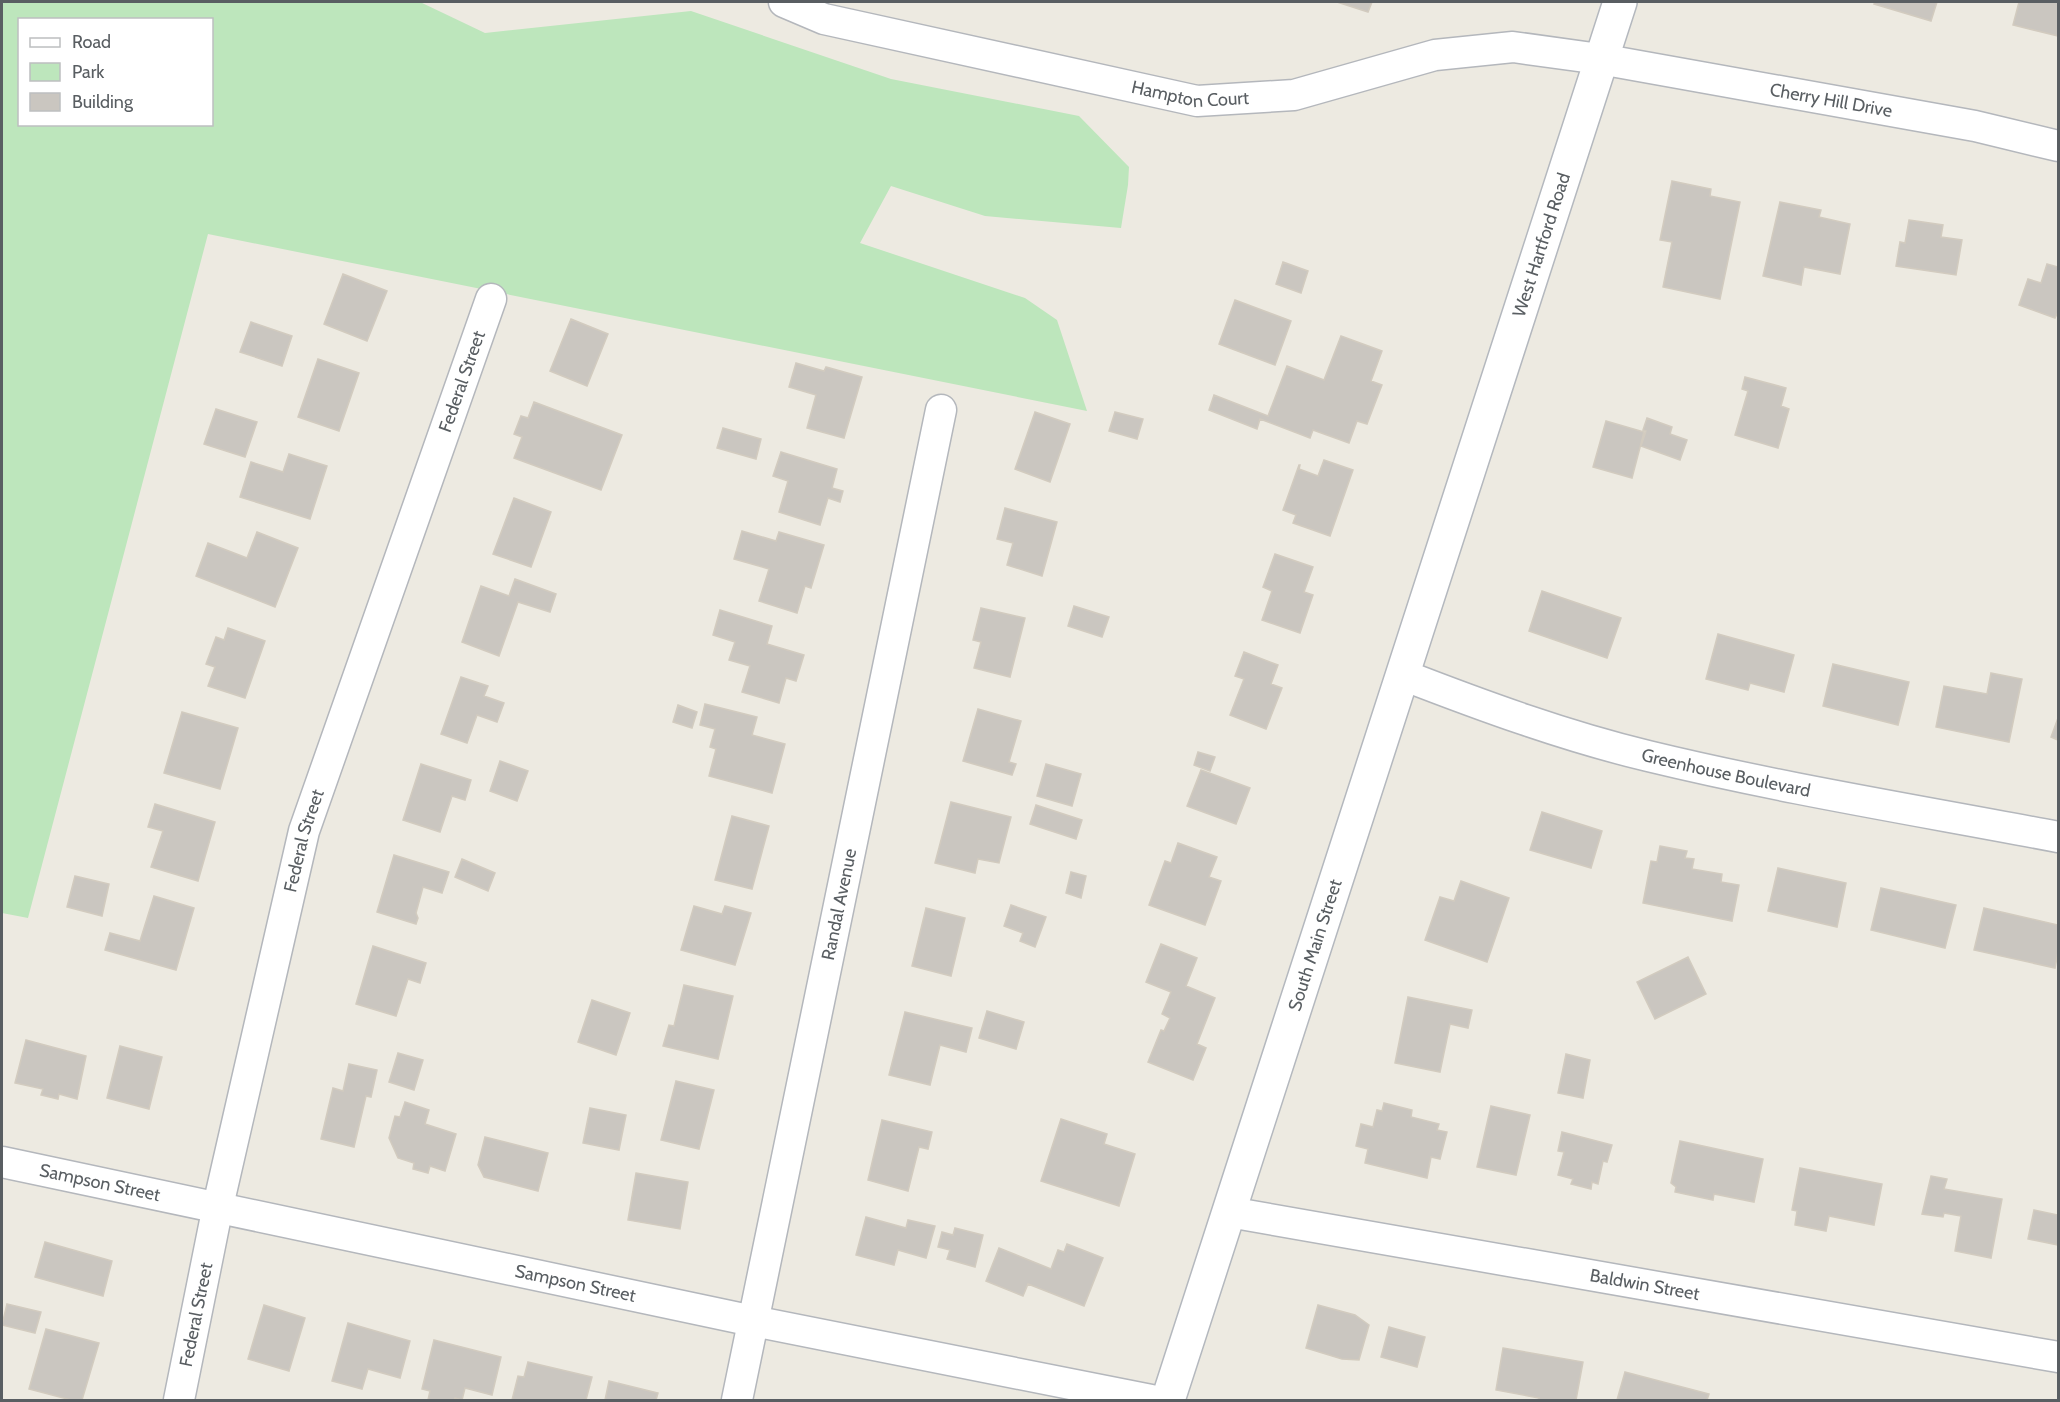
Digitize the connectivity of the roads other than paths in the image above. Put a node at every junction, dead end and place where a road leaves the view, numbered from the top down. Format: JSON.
{"nodes":[{"id":1,"x":784,"y":2,"type":"edge"},
{"id":2,"x":1620,"y":2,"type":"edge"},
{"id":3,"x":1600,"y":59,"type":"junction"},
{"id":4,"x":2058,"y":146,"type":"edge"},
{"id":5,"x":491,"y":299,"type":"dead end"},
{"id":6,"x":941,"y":410,"type":"dead end"},
{"id":7,"x":1462,"y":490,"type":"joint"},
{"id":8,"x":1403,"y":675,"type":"junction"},
{"id":9,"x":2058,"y":837,"type":"edge"},
{"id":10,"x":2,"y":1162,"type":"edge"},
{"id":11,"x":218,"y":1206,"type":"junction"},
{"id":12,"x":1229,"y":1212,"type":"junction"},
{"id":13,"x":753,"y":1321,"type":"junction"},
{"id":14,"x":2058,"y":1357,"type":"edge"},
{"id":15,"x":178,"y":1401,"type":"edge"},
{"id":16,"x":737,"y":1401,"type":"edge"},
{"id":17,"x":1151,"y":1401,"type":"edge"},
{"id":18,"x":1168,"y":1401,"type":"edge"}],
"edges":[{"from":1,"to":3,"type":"street","name":"Hampton Court"},
{"from":2,"to":3,"type":"street","name":"West Hartford Road"},
{"from":3,"to":4,"type":"street","name":"Cherry Hill Drive"},
{"from":3,"to":7,"type":"street","name":"West Hartford Road"},
{"from":5,"to":11,"type":"street","name":"Federal Street"},
{"from":6,"to":13,"type":"street","name":"Randal Avenue"},
{"from":7,"to":8,"type":"street","name":"South Main Street"},
{"from":8,"to":9,"type":"street","name":"Greenhouse Boulevard"},
{"from":8,"to":12,"type":"street","name":"South Main Street"},
{"from":10,"to":11,"type":"street","name":"Sampson Street"},
{"from":11,"to":13,"type":"street","name":"Sampson Street"},
{"from":11,"to":15,"type":"street","name":"Federal Street"},
{"from":12,"to":14,"type":"street","name":"Baldwin Street"},
{"from":12,"to":18,"type":"street","name":"South Main Street"},
{"from":13,"to":16,"type":"street","name":"Randal Avenue"},
{"from":13,"to":17,"type":"street","name":"Sampson Street"}]}
